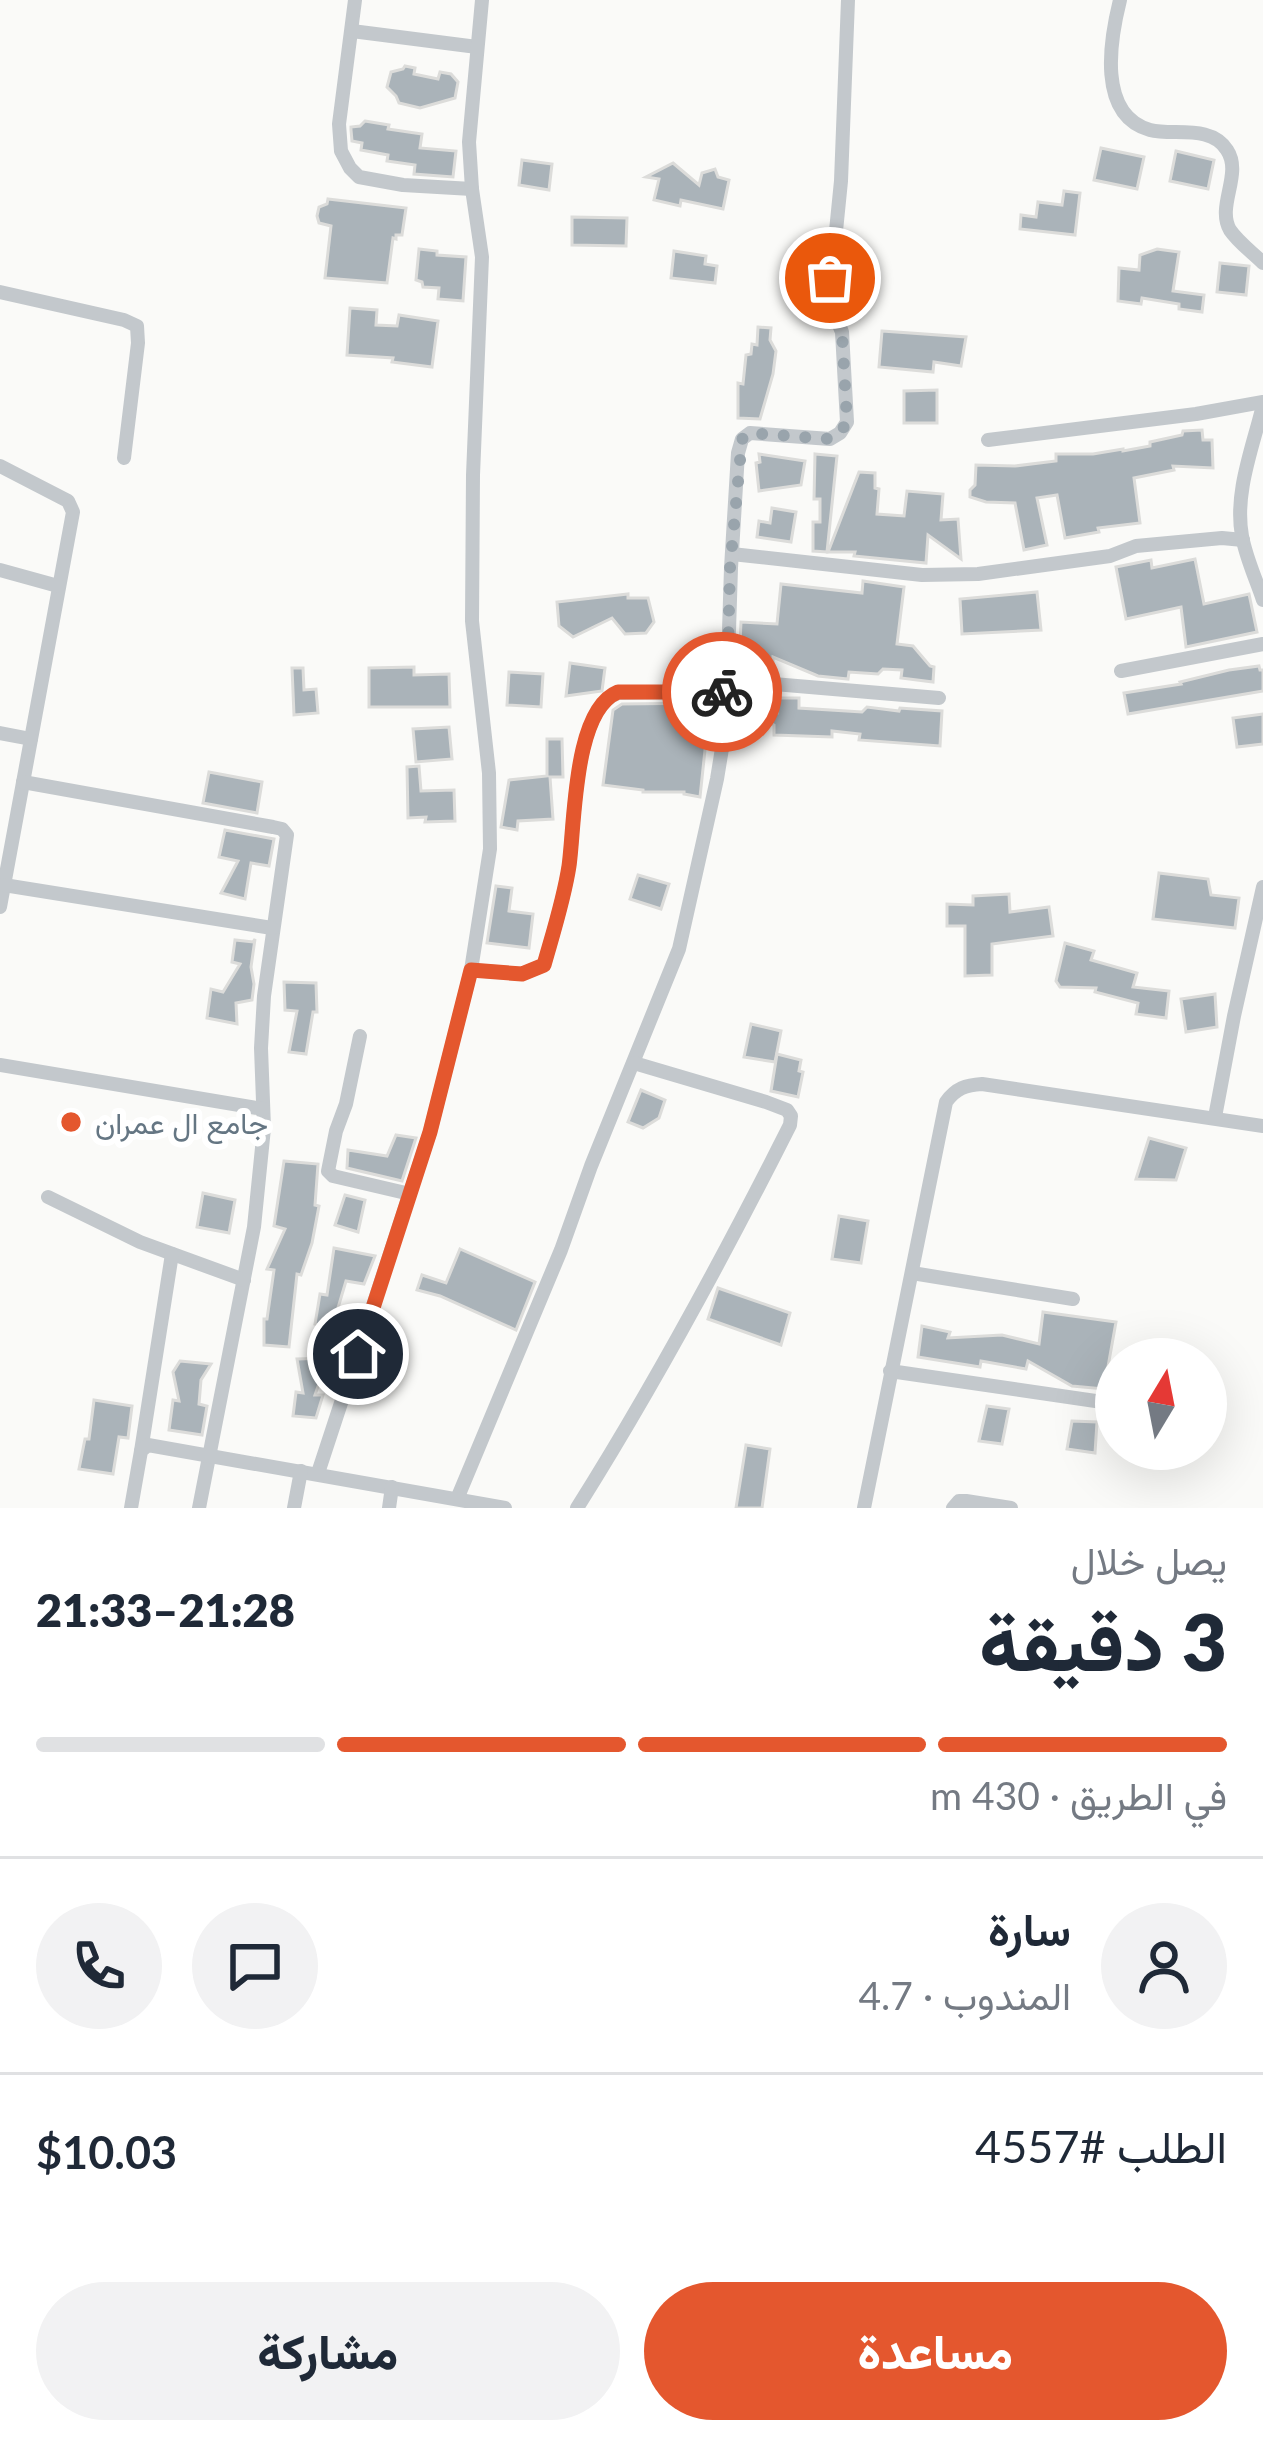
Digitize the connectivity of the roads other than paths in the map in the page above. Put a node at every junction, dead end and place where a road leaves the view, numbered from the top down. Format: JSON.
{"nodes":[{"id":1,"x":356,"y":0,"type":"edge"},
{"id":2,"x":482,"y":0,"type":"edge"},
{"id":3,"x":848,"y":0,"type":"edge"},
{"id":4,"x":1120,"y":0,"type":"edge"},
{"id":5,"x":352,"y":32,"type":"junction"},
{"id":6,"x":477,"y":47,"type":"junction"},
{"id":7,"x":472,"y":189,"type":"junction"},
{"id":8,"x":1263,"y":262,"type":"edge"},
{"id":9,"x":0,"y":292,"type":"edge"},
{"id":10,"x":1263,"y":404,"type":"edge"},
{"id":11,"x":988,"y":440,"type":"dead end"},
{"id":12,"x":124,"y":458,"type":"dead end"},
{"id":13,"x":0,"y":466,"type":"edge"},
{"id":14,"x":1243,"y":540,"type":"junction"},
{"id":15,"x":731,"y":554,"type":"junction"},
{"id":16,"x":0,"y":570,"type":"edge"},
{"id":17,"x":58,"y":586,"type":"junction"},
{"id":18,"x":1263,"y":600,"type":"edge"},
{"id":19,"x":1263,"y":644,"type":"edge"},
{"id":20,"x":1121,"y":671,"type":"dead end"},
{"id":21,"x":728,"y":686,"type":"junction"},
{"id":22,"x":939,"y":698,"type":"dead end"},
{"id":23,"x":0,"y":734,"type":"edge"},
{"id":24,"x":31,"y":739,"type":"junction"},
{"id":25,"x":23,"y":782,"type":"junction"},
{"id":26,"x":4,"y":885,"type":"junction"},
{"id":27,"x":1263,"y":887,"type":"edge"},
{"id":28,"x":0,"y":907,"type":"edge"},
{"id":29,"x":272,"y":928,"type":"junction"},
{"id":30,"x":471,"y":970,"type":"junction"},
{"id":31,"x":360,"y":1036,"type":"dead end"},
{"id":32,"x":634,"y":1063,"type":"junction"},
{"id":33,"x":0,"y":1064,"type":"edge"},
{"id":34,"x":263,"y":1109,"type":"junction"},
{"id":35,"x":1215,"y":1117,"type":"junction"},
{"id":36,"x":1263,"y":1126,"type":"edge"},
{"id":37,"x":410,"y":1195,"type":"junction"},
{"id":38,"x":48,"y":1197,"type":"dead end"},
{"id":39,"x":172,"y":1254,"type":"junction"},
{"id":40,"x":912,"y":1274,"type":"junction"},
{"id":41,"x":244,"y":1280,"type":"junction"},
{"id":42,"x":1072,"y":1299,"type":"dead end"},
{"id":43,"x":890,"y":1371,"type":"junction"},
{"id":44,"x":1095,"y":1402,"type":"edge"},
{"id":45,"x":141,"y":1451,"type":"junction"},
{"id":46,"x":208,"y":1455,"type":"junction"},
{"id":47,"x":301,"y":1471,"type":"junction"},
{"id":48,"x":318,"y":1473,"type":"junction"},
{"id":49,"x":392,"y":1487,"type":"junction"},
{"id":50,"x":457,"y":1499,"type":"junction"},
{"id":51,"x":131,"y":1508,"type":"edge"},
{"id":52,"x":199,"y":1508,"type":"edge"},
{"id":53,"x":294,"y":1508,"type":"edge"},
{"id":54,"x":388,"y":1508,"type":"edge"},
{"id":55,"x":505,"y":1508,"type":"edge"},
{"id":56,"x":577,"y":1508,"type":"edge"},
{"id":57,"x":864,"y":1508,"type":"edge"},
{"id":58,"x":953,"y":1508,"type":"edge"},
{"id":59,"x":1011,"y":1508,"type":"edge"}],
"edges":[{"from":1,"to":5,"type":"street"},
{"from":2,"to":6,"type":"street"},
{"from":3,"to":15,"type":"street"},
{"from":4,"to":8,"type":"street"},
{"from":5,"to":6,"type":"street"},
{"from":5,"to":7,"type":"street"},
{"from":6,"to":7,"type":"street"},
{"from":7,"to":30,"type":"street"},
{"from":9,"to":12,"type":"street"},
{"from":10,"to":11,"type":"street"},
{"from":10,"to":14,"type":"street"},
{"from":13,"to":17,"type":"street"},
{"from":14,"to":15,"type":"street"},
{"from":14,"to":18,"type":"street"},
{"from":15,"to":21,"type":"street"},
{"from":16,"to":17,"type":"street"},
{"from":17,"to":24,"type":"street"},
{"from":19,"to":20,"type":"street"},
{"from":21,"to":22,"type":"street"},
{"from":21,"to":30,"type":"street"},
{"from":21,"to":32,"type":"street"},
{"from":23,"to":24,"type":"street"},
{"from":24,"to":25,"type":"street"},
{"from":25,"to":26,"type":"street"},
{"from":25,"to":29,"type":"street"},
{"from":26,"to":28,"type":"street"},
{"from":26,"to":29,"type":"street"},
{"from":27,"to":35,"type":"street"},
{"from":29,"to":34,"type":"street"},
{"from":30,"to":37,"type":"street"},
{"from":31,"to":37,"type":"street"},
{"from":32,"to":50,"type":"street"},
{"from":32,"to":56,"type":"street"},
{"from":33,"to":34,"type":"street"},
{"from":34,"to":41,"type":"street"},
{"from":35,"to":36,"type":"street"},
{"from":35,"to":40,"type":"street"},
{"from":37,"to":48,"type":"street"},
{"from":38,"to":39,"type":"street"},
{"from":39,"to":41,"type":"street"},
{"from":39,"to":45,"type":"street"},
{"from":40,"to":42,"type":"street"},
{"from":40,"to":43,"type":"street"},
{"from":41,"to":46,"type":"street"},
{"from":43,"to":44,"type":"street"},
{"from":43,"to":57,"type":"street"},
{"from":45,"to":46,"type":"street"},
{"from":45,"to":51,"type":"street"},
{"from":46,"to":47,"type":"street"},
{"from":46,"to":52,"type":"street"},
{"from":47,"to":48,"type":"street"},
{"from":47,"to":53,"type":"street"},
{"from":48,"to":49,"type":"street"},
{"from":49,"to":50,"type":"street"},
{"from":49,"to":54,"type":"street"},
{"from":50,"to":55,"type":"street"},
{"from":58,"to":59,"type":"street"}]}
